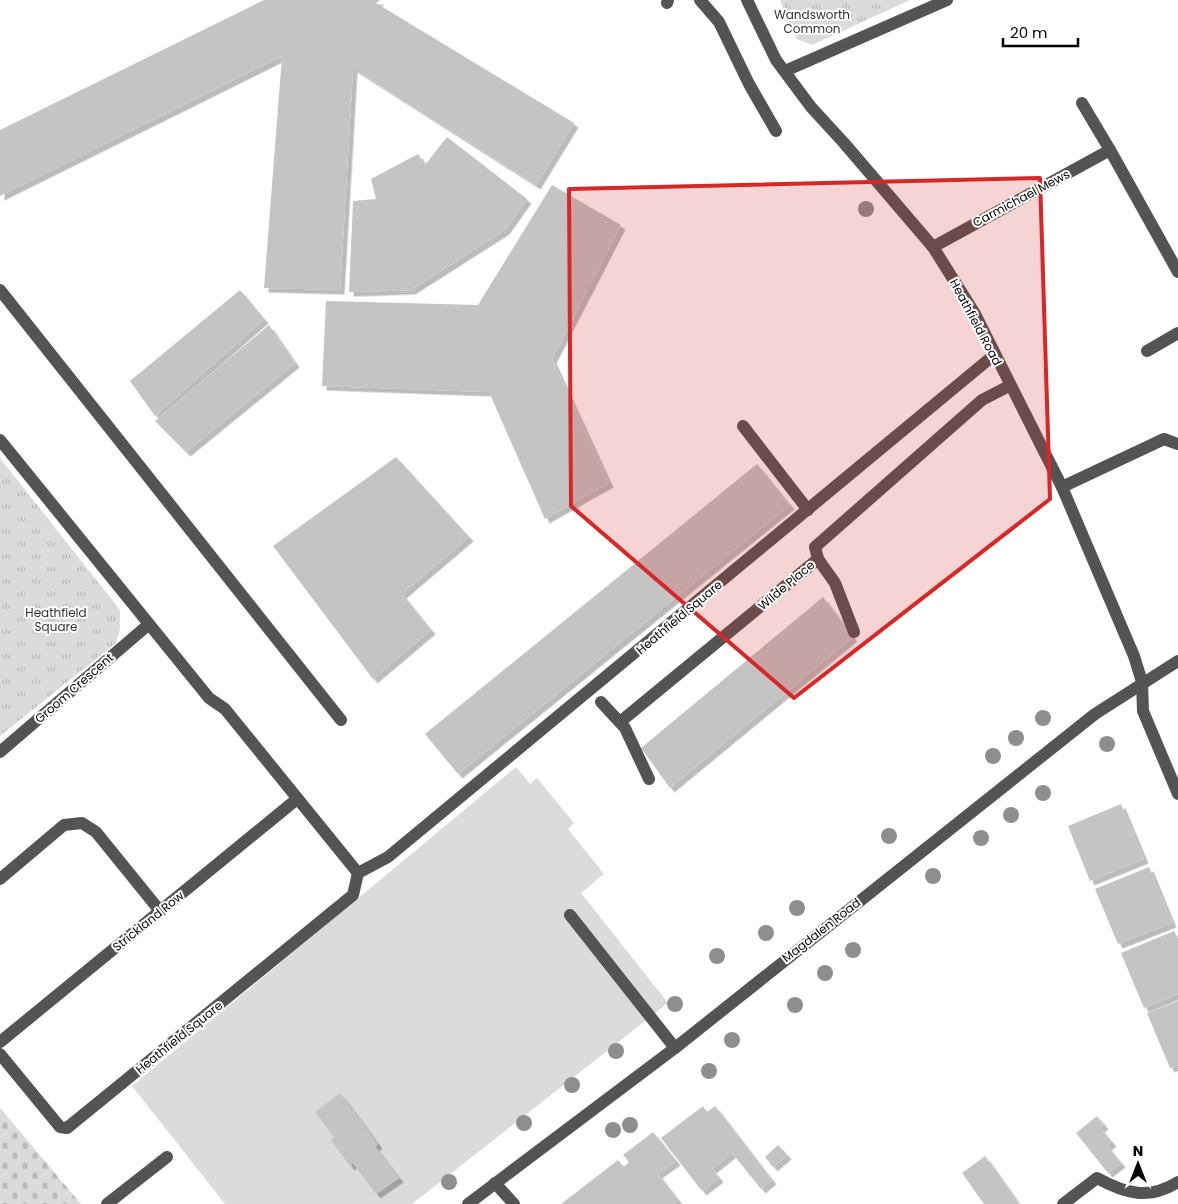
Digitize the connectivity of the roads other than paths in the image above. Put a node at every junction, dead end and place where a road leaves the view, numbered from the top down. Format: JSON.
{"nodes":[{"id":1,"x":700,"y":0,"type":"edge"},
{"id":2,"x":748,"y":0,"type":"edge"},
{"id":3,"x":947,"y":0,"type":"edge"},
{"id":4,"x":785,"y":72,"type":"junction"},
{"id":5,"x":1082,"y":103,"type":"dead end"},
{"id":6,"x":776,"y":131,"type":"dead end"},
{"id":7,"x":1110,"y":150,"type":"junction"},
{"id":8,"x":932,"y":247,"type":"junction"},
{"id":9,"x":1178,"y":272,"type":"edge"},
{"id":10,"x":0,"y":290,"type":"edge"},
{"id":11,"x":1178,"y":334,"type":"edge"},
{"id":12,"x":1146,"y":351,"type":"dead end"},
{"id":13,"x":994,"y":355,"type":"junction"},
{"id":14,"x":1009,"y":386,"type":"junction"},
{"id":15,"x":743,"y":426,"type":"dead end"},
{"id":16,"x":0,"y":440,"type":"edge"},
{"id":17,"x":1178,"y":444,"type":"edge"},
{"id":18,"x":1062,"y":488,"type":"junction"},
{"id":19,"x":808,"y":510,"type":"junction"},
{"id":20,"x":818,"y":559,"type":"junction"},
{"id":21,"x":148,"y":625,"type":"junction"},
{"id":22,"x":854,"y":632,"type":"dead end"},
{"id":23,"x":1178,"y":661,"type":"edge"},
{"id":24,"x":1142,"y":682,"type":"junction"},
{"id":25,"x":602,"y":702,"type":"dead end"},
{"id":26,"x":341,"y":720,"type":"dead end"},
{"id":27,"x":620,"y":722,"type":"junction"},
{"id":28,"x":0,"y":752,"type":"edge"},
{"id":29,"x":650,"y":779,"type":"dead end"},
{"id":30,"x":1178,"y":794,"type":"edge"},
{"id":31,"x":297,"y":799,"type":"junction"},
{"id":32,"x":358,"y":873,"type":"junction"},
{"id":33,"x":0,"y":879,"type":"edge"},
{"id":34,"x":160,"y":911,"type":"junction"},
{"id":35,"x":570,"y":915,"type":"dead end"},
{"id":36,"x":0,"y":1042,"type":"edge"},
{"id":37,"x":675,"y":1048,"type":"junction"},
{"id":38,"x":0,"y":1054,"type":"edge"},
{"id":39,"x":167,"y":1157,"type":"dead end"},
{"id":40,"x":1178,"y":1182,"type":"edge"},
{"id":41,"x":495,"y":1183,"type":"junction"},
{"id":42,"x":107,"y":1204,"type":"edge"},
{"id":43,"x":468,"y":1204,"type":"edge"},
{"id":44,"x":514,"y":1204,"type":"edge"},
{"id":45,"x":1063,"y":1204,"type":"edge"}],
"edges":[{"from":1,"to":6,"type":"street"},
{"from":2,"to":4,"type":"street","name":"Heathfield Road"},
{"from":3,"to":4,"type":"street"},
{"from":4,"to":8,"type":"street","name":"Heathfield Road"},
{"from":5,"to":7,"type":"street"},
{"from":7,"to":8,"type":"street","name":"Carmichael Mews"},
{"from":7,"to":9,"type":"street"},
{"from":8,"to":13,"type":"street","name":"Heathfield Road"},
{"from":10,"to":26,"type":"street"},
{"from":11,"to":12,"type":"street"},
{"from":13,"to":14,"type":"street","name":"Heathfield Road"},
{"from":13,"to":19,"type":"street","name":"Heathfield Square"},
{"from":14,"to":18,"type":"street","name":"Heathfield Road"},
{"from":14,"to":20,"type":"street","name":"Wilde Place"},
{"from":15,"to":19,"type":"street"},
{"from":16,"to":21,"type":"street"},
{"from":17,"to":18,"type":"street"},
{"from":18,"to":24,"type":"street","name":"Heathfield Road"},
{"from":19,"to":32,"type":"street","name":"Heathfield Square"},
{"from":20,"to":22,"type":"street"},
{"from":20,"to":27,"type":"street","name":"Wilde Place"},
{"from":21,"to":28,"type":"street","name":"Groom Crescent"},
{"from":21,"to":31,"type":"street"},
{"from":23,"to":24,"type":"street","name":"Magdalen Road"},
{"from":24,"to":30,"type":"street","name":"Heathfield Road"},
{"from":24,"to":37,"type":"street","name":"Magdalen Road"},
{"from":25,"to":27,"type":"street"},
{"from":27,"to":29,"type":"street"},
{"from":31,"to":32,"type":"street"},
{"from":31,"to":34,"type":"street","name":"Strickland Row"},
{"from":32,"to":38,"type":"street","name":"Heathfield Square"},
{"from":33,"to":34,"type":"street"},
{"from":34,"to":36,"type":"street","name":"Strickland Row"},
{"from":35,"to":37,"type":"street"},
{"from":37,"to":41,"type":"street","name":"Magdalen Road"},
{"from":39,"to":42,"type":"street"},
{"from":40,"to":45,"type":"street"},
{"from":41,"to":43,"type":"street","name":"Magdalen Road"},
{"from":41,"to":44,"type":"street"}]}
